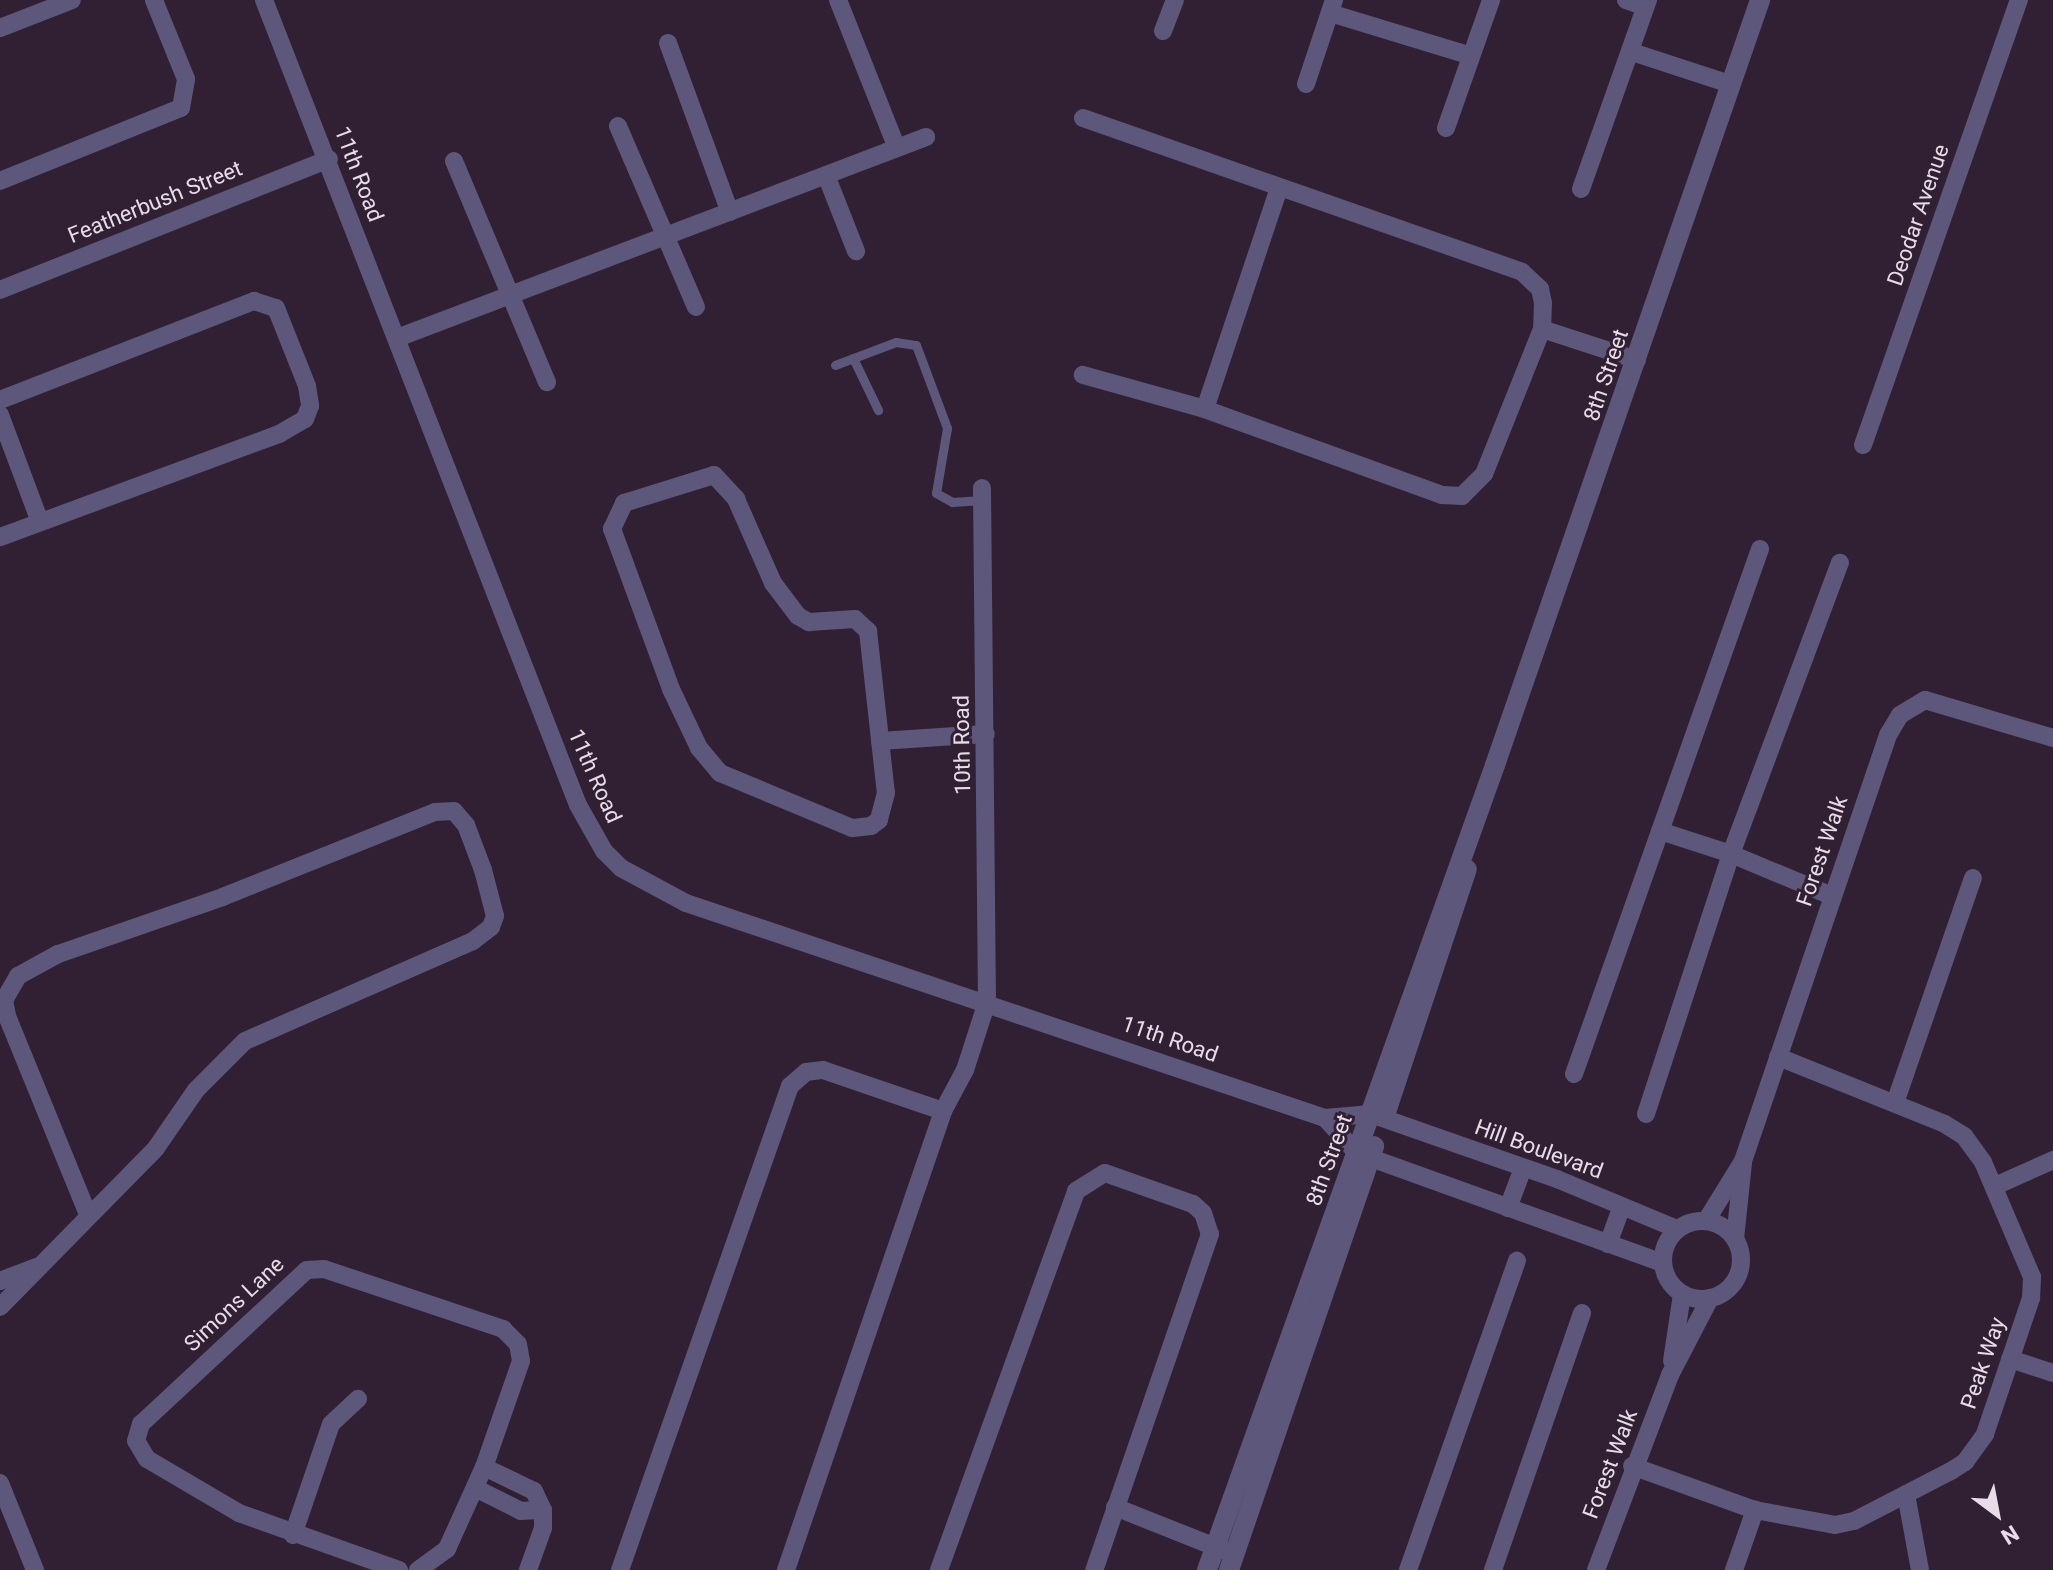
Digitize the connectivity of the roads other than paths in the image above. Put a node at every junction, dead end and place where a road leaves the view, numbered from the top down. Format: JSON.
{"nodes":[{"id":1,"x":72,"y":0,"type":"edge"},
{"id":2,"x":154,"y":0,"type":"edge"},
{"id":3,"x":264,"y":0,"type":"edge"},
{"id":4,"x":838,"y":0,"type":"edge"},
{"id":5,"x":1175,"y":0,"type":"edge"},
{"id":6,"x":1491,"y":0,"type":"edge"},
{"id":7,"x":1626,"y":0,"type":"edge"},
{"id":8,"x":1760,"y":0,"type":"edge"},
{"id":9,"x":2019,"y":0,"type":"edge"},
{"id":10,"x":1647,"y":4,"type":"edge"},
{"id":11,"x":1332,"y":7,"type":"edge"},
{"id":12,"x":0,"y":28,"type":"edge"},
{"id":13,"x":1163,"y":31,"type":"dead end"},
{"id":14,"x":668,"y":43,"type":"dead end"},
{"id":15,"x":1632,"y":52,"type":"junction"},
{"id":16,"x":1468,"y":55,"type":"junction"},
{"id":17,"x":1306,"y":84,"type":"dead end"},
{"id":18,"x":1730,"y":84,"type":"junction"},
{"id":19,"x":1083,"y":118,"type":"dead end"},
{"id":20,"x":618,"y":126,"type":"dead end"},
{"id":21,"x":1446,"y":128,"type":"dead end"},
{"id":22,"x":926,"y":137,"type":"dead end"},
{"id":23,"x":897,"y":148,"type":"junction"},
{"id":24,"x":329,"y":159,"type":"junction"},
{"id":25,"x":454,"y":161,"type":"dead end"},
{"id":26,"x":826,"y":175,"type":"junction"},
{"id":27,"x":0,"y":181,"type":"edge"},
{"id":28,"x":1279,"y":188,"type":"junction"},
{"id":29,"x":1581,"y":189,"type":"dead end"},
{"id":30,"x":730,"y":212,"type":"junction"},
{"id":31,"x":666,"y":237,"type":"junction"},
{"id":32,"x":856,"y":251,"type":"dead end"},
{"id":33,"x":0,"y":290,"type":"edge"},
{"id":34,"x":511,"y":297,"type":"junction"},
{"id":35,"x":696,"y":307,"type":"dead end"},
{"id":36,"x":1542,"y":329,"type":"junction"},
{"id":37,"x":397,"y":338,"type":"junction"},
{"id":38,"x":853,"y":358,"type":"junction"},
{"id":39,"x":1637,"y":360,"type":"junction"},
{"id":40,"x":835,"y":365,"type":"dead end"},
{"id":41,"x":1083,"y":375,"type":"dead end"},
{"id":42,"x":547,"y":382,"type":"dead end"},
{"id":43,"x":0,"y":400,"type":"edge"},
{"id":44,"x":1205,"y":409,"type":"junction"},
{"id":45,"x":878,"y":410,"type":"dead end"},
{"id":46,"x":0,"y":415,"type":"edge"},
{"id":47,"x":1863,"y":445,"type":"dead end"},
{"id":48,"x":982,"y":494,"type":"joint"},
{"id":49,"x":40,"y":522,"type":"junction"},
{"id":50,"x":0,"y":537,"type":"edge"},
{"id":51,"x":1760,"y":549,"type":"dead end"},
{"id":52,"x":1840,"y":563,"type":"dead end"},
{"id":53,"x":986,"y":734,"type":"junction"},
{"id":54,"x":2053,"y":738,"type":"edge"},
{"id":55,"x":880,"y":741,"type":"junction"},
{"id":56,"x":1660,"y":831,"type":"junction"},
{"id":57,"x":1731,"y":854,"type":"junction"},
{"id":58,"x":1973,"y":878,"type":"dead end"},
{"id":59,"x":1832,"y":896,"type":"junction"},
{"id":60,"x":987,"y":1002,"type":"junction"},
{"id":61,"x":1778,"y":1057,"type":"junction"},
{"id":62,"x":1574,"y":1074,"type":"dead end"},
{"id":63,"x":1895,"y":1103,"type":"junction"},
{"id":64,"x":943,"y":1111,"type":"junction"},
{"id":65,"x":1646,"y":1114,"type":"dead end"},
{"id":66,"x":1377,"y":1116,"type":"junction"},
{"id":67,"x":1325,"y":1118,"type":"junction"},
{"id":68,"x":1364,"y":1155,"type":"junction"},
{"id":69,"x":2053,"y":1160,"type":"edge"},
{"id":70,"x":1743,"y":1161,"type":"junction"},
{"id":71,"x":1523,"y":1168,"type":"junction"},
{"id":72,"x":1995,"y":1186,"type":"junction"},
{"id":73,"x":1622,"y":1206,"type":"junction"},
{"id":74,"x":1508,"y":1208,"type":"junction"},
{"id":75,"x":88,"y":1214,"type":"junction"},
{"id":76,"x":1706,"y":1221,"type":"junction"},
{"id":77,"x":1677,"y":1229,"type":"junction"},
{"id":78,"x":1735,"y":1239,"type":"junction"},
{"id":79,"x":1608,"y":1244,"type":"junction"},
{"id":80,"x":1517,"y":1261,"type":"dead end"},
{"id":81,"x":1663,"y":1263,"type":"junction"},
{"id":82,"x":43,"y":1264,"type":"junction"},
{"id":83,"x":0,"y":1281,"type":"edge"},
{"id":84,"x":1682,"y":1294,"type":"junction"},
{"id":85,"x":1710,"y":1298,"type":"junction"},
{"id":86,"x":0,"y":1307,"type":"edge"},
{"id":87,"x":1582,"y":1313,"type":"dead end"},
{"id":88,"x":2010,"y":1359,"type":"junction"},
{"id":89,"x":2053,"y":1373,"type":"edge"},
{"id":90,"x":1670,"y":1375,"type":"junction"},
{"id":91,"x":358,"y":1399,"type":"dead end"},
{"id":92,"x":1632,"y":1466,"type":"junction"},
{"id":93,"x":484,"y":1467,"type":"junction"},
{"id":94,"x":0,"y":1483,"type":"edge"},
{"id":95,"x":475,"y":1488,"type":"junction"},
{"id":96,"x":1906,"y":1494,"type":"junction"},
{"id":97,"x":1115,"y":1507,"type":"junction"},
{"id":98,"x":543,"y":1510,"type":"junction"},
{"id":99,"x":1755,"y":1510,"type":"junction"},
{"id":100,"x":293,"y":1535,"type":"junction"},
{"id":101,"x":1215,"y":1546,"type":"junction"},
{"id":102,"x":1232,"y":1562,"type":"edge"},
{"id":103,"x":35,"y":1570,"type":"edge"},
{"id":104,"x":399,"y":1570,"type":"edge"},
{"id":105,"x":418,"y":1570,"type":"edge"},
{"id":106,"x":528,"y":1570,"type":"edge"},
{"id":107,"x":620,"y":1570,"type":"edge"},
{"id":108,"x":786,"y":1570,"type":"edge"},
{"id":109,"x":939,"y":1570,"type":"edge"},
{"id":110,"x":1094,"y":1570,"type":"edge"},
{"id":111,"x":1207,"y":1570,"type":"edge"},
{"id":112,"x":1408,"y":1570,"type":"edge"},
{"id":113,"x":1493,"y":1570,"type":"edge"},
{"id":114,"x":1596,"y":1570,"type":"edge"},
{"id":115,"x":1734,"y":1570,"type":"edge"},
{"id":116,"x":1920,"y":1570,"type":"edge"}],
"edges":[{"from":1,"to":12,"type":"street"},
{"from":2,"to":27,"type":"street"},
{"from":3,"to":24,"type":"street","name":"11th Road"},
{"from":4,"to":23,"type":"street"},
{"from":5,"to":13,"type":"street"},
{"from":6,"to":16,"type":"street"},
{"from":7,"to":10,"type":"street"},
{"from":8,"to":18,"type":"street","name":"8th Street"},
{"from":9,"to":47,"type":"street","name":"Deodar Avenue"},
{"from":10,"to":15,"type":"street"},
{"from":11,"to":16,"type":"street"},
{"from":11,"to":17,"type":"street"},
{"from":14,"to":30,"type":"street"},
{"from":15,"to":18,"type":"street"},
{"from":15,"to":29,"type":"street"},
{"from":16,"to":21,"type":"street"},
{"from":18,"to":39,"type":"street","name":"8th Street"},
{"from":19,"to":28,"type":"street"},
{"from":20,"to":31,"type":"street"},
{"from":22,"to":23,"type":"street"},
{"from":23,"to":26,"type":"street"},
{"from":24,"to":33,"type":"street","name":"Featherbush Street"},
{"from":24,"to":37,"type":"street","name":"11th Road"},
{"from":25,"to":34,"type":"street"},
{"from":26,"to":30,"type":"street"},
{"from":26,"to":32,"type":"street"},
{"from":28,"to":36,"type":"street"},
{"from":28,"to":44,"type":"street"},
{"from":30,"to":31,"type":"street"},
{"from":31,"to":34,"type":"street"},
{"from":31,"to":35,"type":"street"},
{"from":34,"to":37,"type":"street"},
{"from":34,"to":42,"type":"street"},
{"from":36,"to":39,"type":"street"},
{"from":36,"to":44,"type":"street"},
{"from":37,"to":60,"type":"street","name":"11th Road"},
{"from":38,"to":40,"type":"lane"},
{"from":38,"to":45,"type":"lane"},
{"from":38,"to":48,"type":"lane"},
{"from":39,"to":66,"type":"street","name":"8th Street"},
{"from":41,"to":44,"type":"street"},
{"from":43,"to":49,"type":"street"},
{"from":46,"to":49,"type":"street"},
{"from":48,"to":53,"type":"street","name":"10th Road"},
{"from":49,"to":50,"type":"street"},
{"from":51,"to":56,"type":"street"},
{"from":52,"to":57,"type":"street"},
{"from":53,"to":55,"type":"street"},
{"from":53,"to":60,"type":"street","name":"10th Road"},
{"from":54,"to":59,"type":"street","name":"Forest Walk"},
{"from":55,"to":55,"type":"street"},
{"from":56,"to":57,"type":"street"},
{"from":56,"to":62,"type":"street"},
{"from":57,"to":59,"type":"street"},
{"from":57,"to":65,"type":"street"},
{"from":58,"to":63,"type":"street"},
{"from":59,"to":61,"type":"street","name":"Forest Walk"},
{"from":60,"to":64,"type":"street","name":"10th Road"},
{"from":60,"to":67,"type":"street","name":"11th Road"},
{"from":61,"to":63,"type":"street","name":"Peak Way"},
{"from":61,"to":70,"type":"street","name":"Forest Walk"},
{"from":63,"to":72,"type":"street","name":"Peak Way"},
{"from":64,"to":107,"type":"street"},
{"from":64,"to":108,"type":"street","name":"10th Road"},
{"from":66,"to":67,"type":"street","name":"11th Road"},
{"from":66,"to":68,"type":"street","name":"8th Street"},
{"from":66,"to":71,"type":"street","name":"Hill Boulevard"},
{"from":67,"to":68,"type":"street","name":"11th Road"},
{"from":68,"to":74,"type":"street"},
{"from":68,"to":101,"type":"street","name":"8th Street"},
{"from":68,"to":102,"type":"street","name":"8th Street"},
{"from":69,"to":72,"type":"street"},
{"from":70,"to":76,"type":"street","name":"Forest Walk"},
{"from":70,"to":78,"type":"street","name":"Forest Walk"},
{"from":71,"to":73,"type":"street","name":"Hill Boulevard"},
{"from":71,"to":74,"type":"street"},
{"from":72,"to":88,"type":"street","name":"Peak Way"},
{"from":73,"to":77,"type":"street","name":"Hill Boulevard"},
{"from":73,"to":79,"type":"street"},
{"from":74,"to":79,"type":"street"},
{"from":75,"to":75,"type":"street"},
{"from":75,"to":82,"type":"street"},
{"from":76,"to":77,"type":"street"},
{"from":76,"to":78,"type":"street"},
{"from":77,"to":81,"type":"street"},
{"from":78,"to":85,"type":"street"},
{"from":79,"to":81,"type":"street"},
{"from":80,"to":112,"type":"street"},
{"from":81,"to":84,"type":"street"},
{"from":82,"to":83,"type":"street"},
{"from":82,"to":86,"type":"street"},
{"from":84,"to":85,"type":"street"},
{"from":84,"to":90,"type":"street","name":"Forest Walk"},
{"from":85,"to":90,"type":"street","name":"Forest Walk"},
{"from":87,"to":113,"type":"street"},
{"from":88,"to":89,"type":"street"},
{"from":88,"to":96,"type":"street","name":"Peak Way"},
{"from":90,"to":92,"type":"street","name":"Forest Walk"},
{"from":91,"to":100,"type":"street"},
{"from":92,"to":99,"type":"street","name":"Peak Way"},
{"from":92,"to":114,"type":"street","name":"Forest Walk"},
{"from":93,"to":95,"type":"street","name":"Simons Lane"},
{"from":93,"to":98,"type":"street"},
{"from":93,"to":100,"type":"street","name":"Simons Lane"},
{"from":94,"to":103,"type":"street"},
{"from":95,"to":98,"type":"street"},
{"from":95,"to":105,"type":"street","name":"Simons Lane"},
{"from":96,"to":99,"type":"street","name":"Peak Way"},
{"from":96,"to":116,"type":"street"},
{"from":97,"to":101,"type":"street"},
{"from":97,"to":109,"type":"street"},
{"from":97,"to":110,"type":"street"},
{"from":98,"to":106,"type":"street"},
{"from":99,"to":115,"type":"street"},
{"from":100,"to":104,"type":"street","name":"Simons Lane"},
{"from":101,"to":102,"type":"street"},
{"from":101,"to":111,"type":"street","name":"8th Street"}]}
